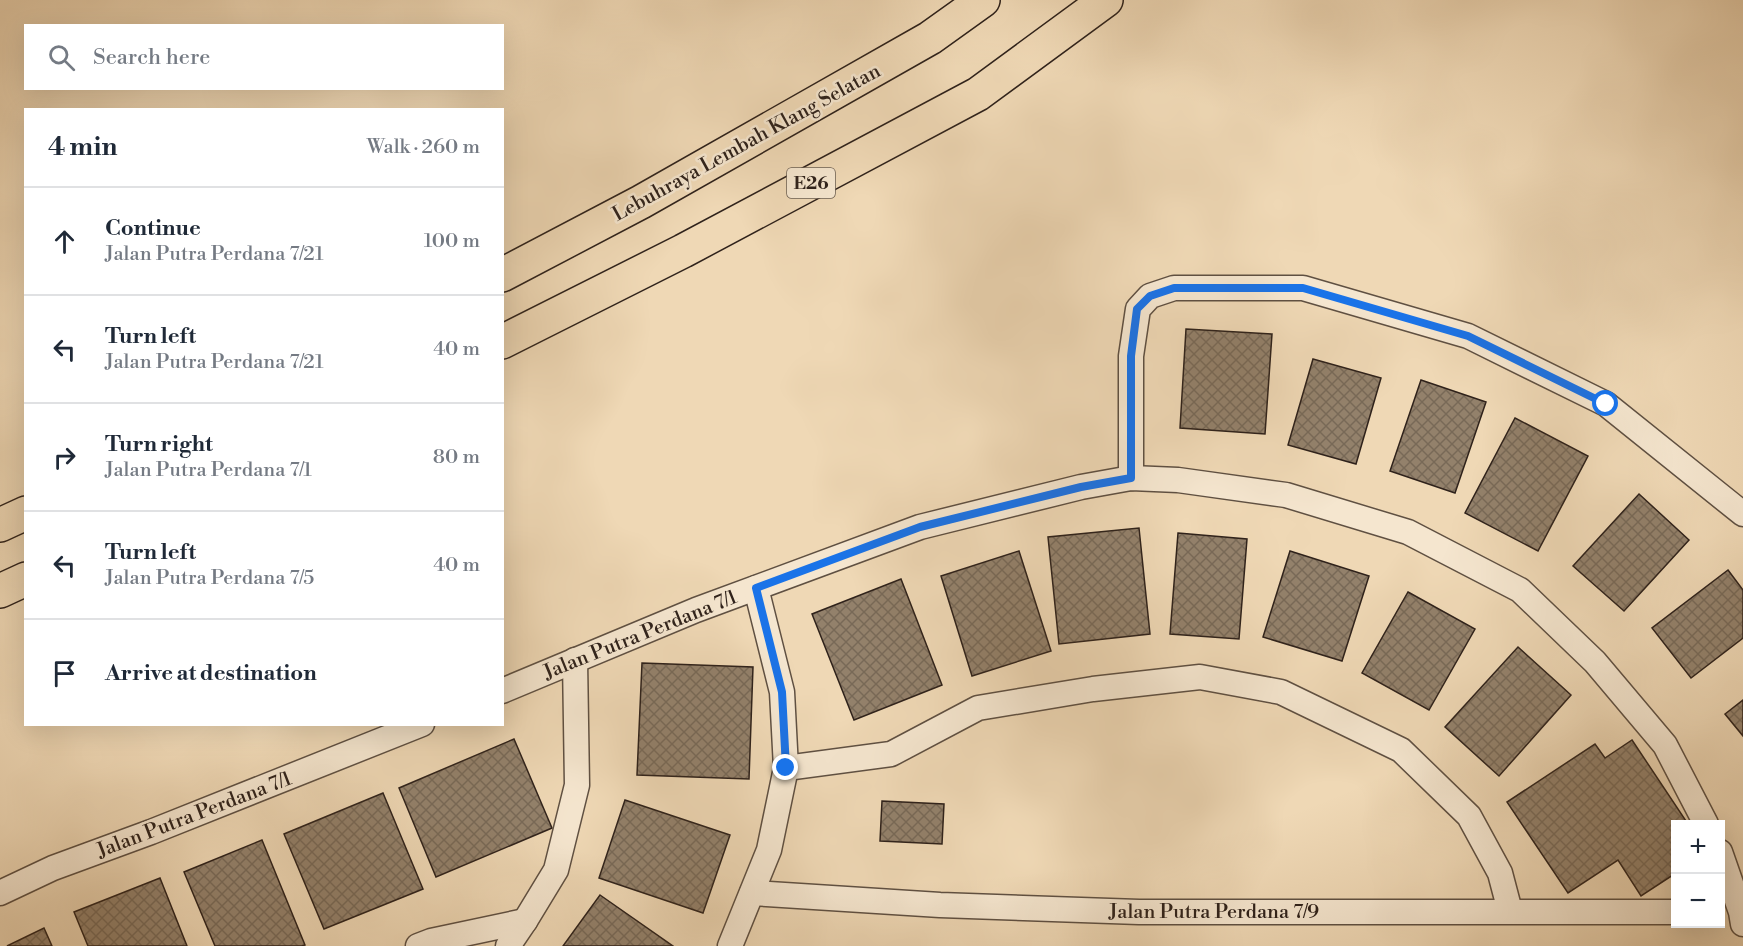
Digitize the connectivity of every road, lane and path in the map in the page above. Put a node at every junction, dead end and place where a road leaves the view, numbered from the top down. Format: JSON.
{"nodes":[{"id":1,"x":983,"y":0,"type":"edge"},
{"id":2,"x":1106,"y":0,"type":"edge"},
{"id":3,"x":504,"y":274,"type":"edge"},
{"id":4,"x":504,"y":341,"type":"edge"},
{"id":5,"x":1131,"y":478,"type":"junction"},
{"id":6,"x":24,"y":514,"type":"edge"},
{"id":7,"x":1743,"y":514,"type":"edge"},
{"id":8,"x":0,"y":525,"type":"edge"},
{"id":9,"x":24,"y":580,"type":"edge"},
{"id":10,"x":756,"y":588,"type":"junction"},
{"id":11,"x":0,"y":591,"type":"edge"},
{"id":12,"x":575,"y":660,"type":"junction"},
{"id":13,"x":504,"y":690,"type":"edge"},
{"id":14,"x":417,"y":726,"type":"edge"},
{"id":15,"x":786,"y":768,"type":"junction"},
{"id":16,"x":1703,"y":820,"type":"edge"},
{"id":17,"x":1725,"y":873,"type":"edge"},
{"id":18,"x":0,"y":893,"type":"edge"},
{"id":19,"x":752,"y":893,"type":"junction"},
{"id":20,"x":1510,"y":911,"type":"junction"},
{"id":21,"x":1671,"y":912,"type":"edge"},
{"id":22,"x":1735,"y":916,"type":"edge"},
{"id":23,"x":525,"y":921,"type":"junction"},
{"id":24,"x":418,"y":946,"type":"edge"},
{"id":25,"x":508,"y":946,"type":"edge"},
{"id":26,"x":730,"y":946,"type":"edge"}],
"edges":[{"from":1,"to":3,"type":"highway","name":"Lebuhraya Lembah Klang Selatan"},
{"from":2,"to":4,"type":"highway","number":"E26"},
{"from":5,"to":7,"type":"street"},
{"from":5,"to":10,"type":"street","name":"Jalan Putra Perdana 7/1"},
{"from":5,"to":16,"type":"street","name":"Jalan Putra Perdana 7/1"},
{"from":6,"to":8,"type":"highway"},
{"from":9,"to":11,"type":"highway"},
{"from":10,"to":12,"type":"street","name":"Jalan Putra Perdana 7/1"},
{"from":10,"to":15,"type":"street"},
{"from":12,"to":13,"type":"street","name":"Jalan Putra Perdana 7/1"},
{"from":12,"to":23,"type":"street"},
{"from":14,"to":18,"type":"street","name":"Jalan Putra Perdana 7/1"},
{"from":15,"to":19,"type":"street"},
{"from":15,"to":20,"type":"street"},
{"from":17,"to":22,"type":"street"},
{"from":19,"to":20,"type":"street","name":"Jalan Putra Perdana 7/9"},
{"from":19,"to":26,"type":"street"},
{"from":20,"to":21,"type":"street","name":"Jalan Putra Perdana 7/9"},
{"from":23,"to":24,"type":"street"},
{"from":23,"to":25,"type":"street"}]}
